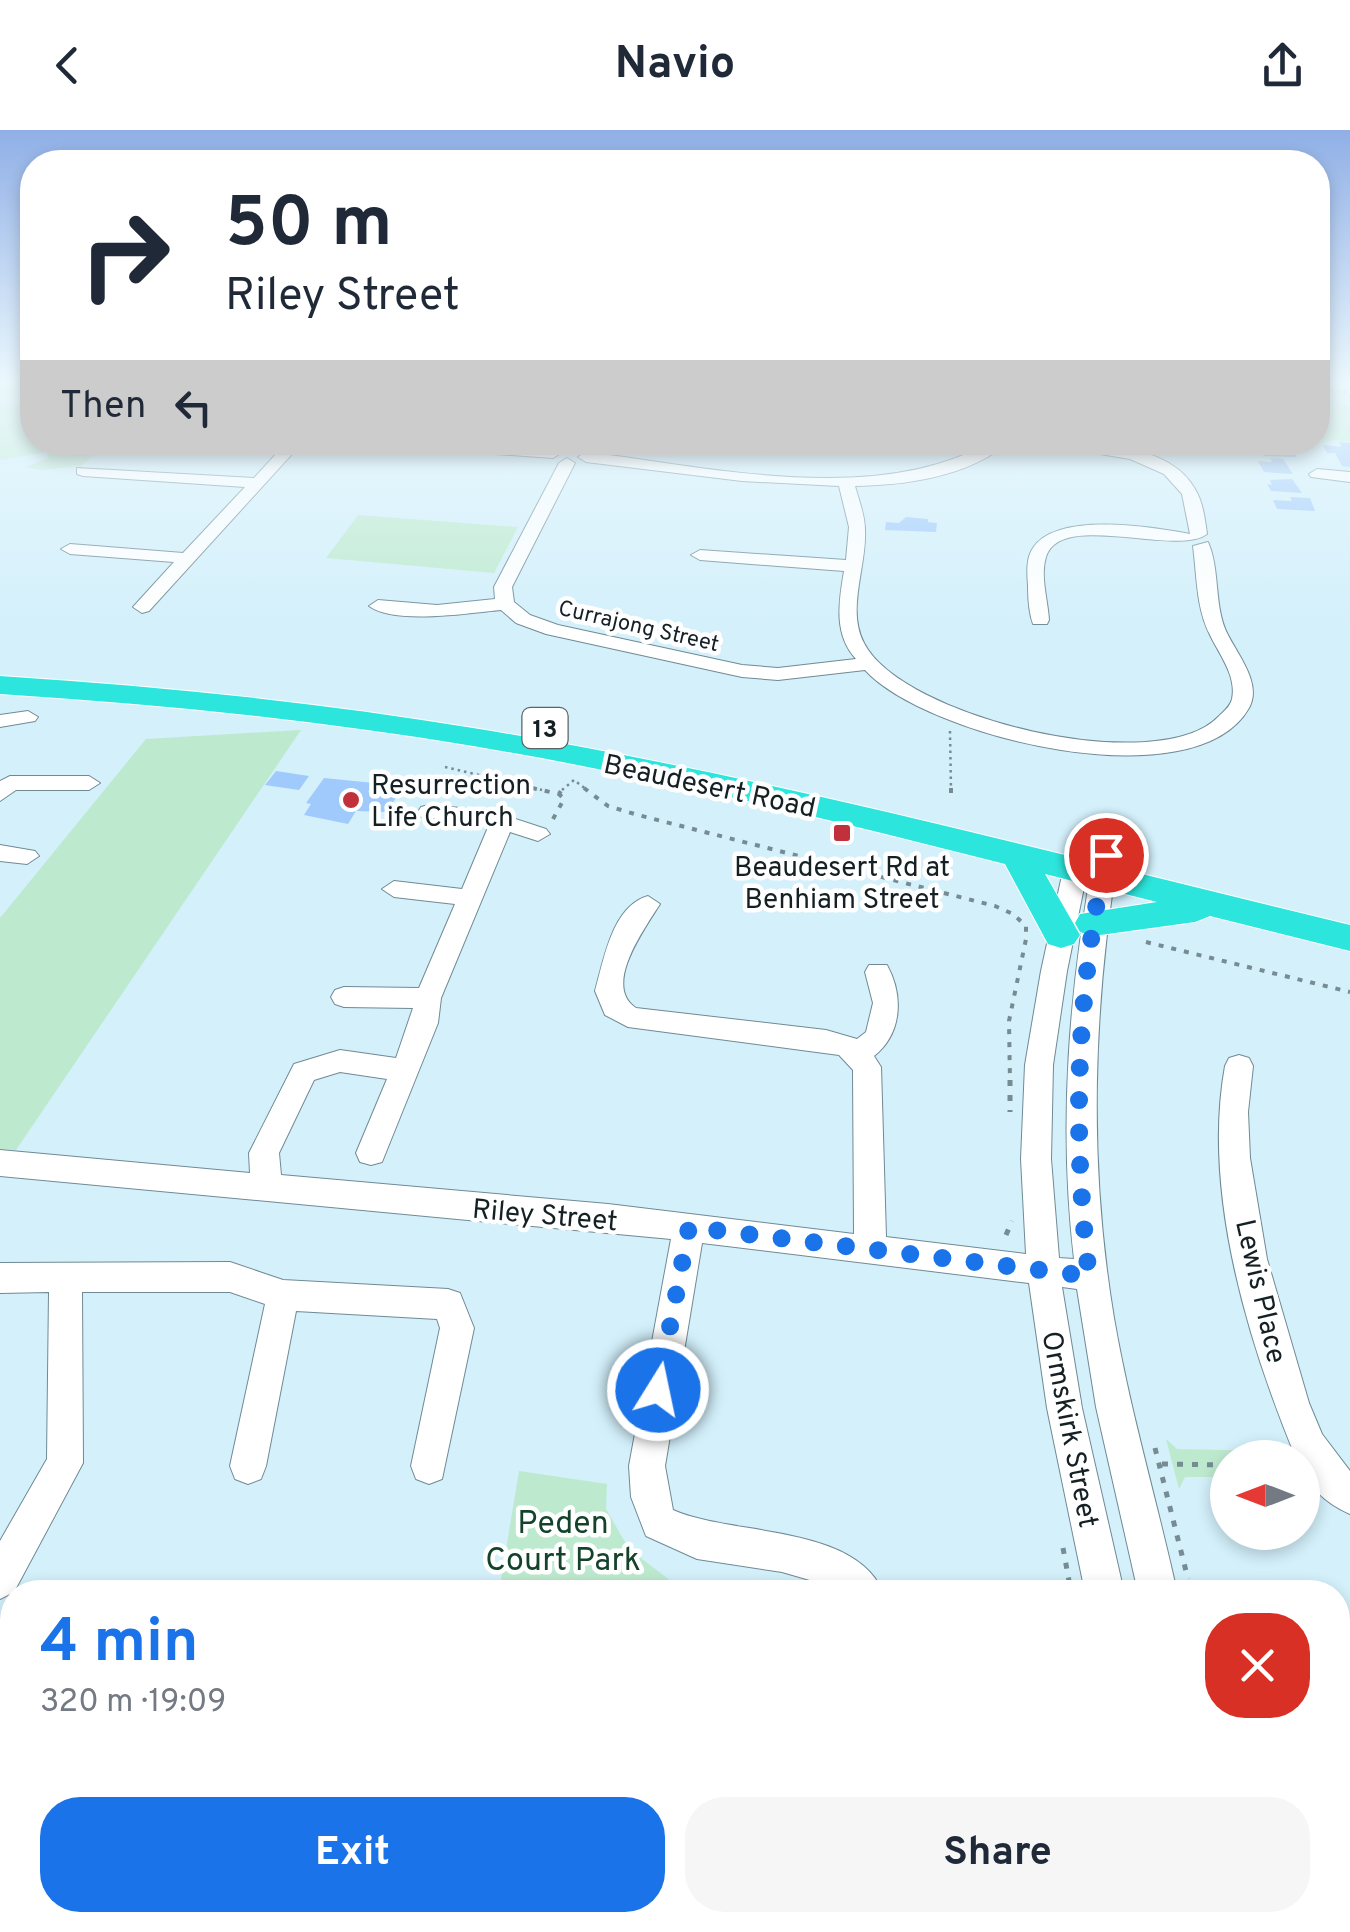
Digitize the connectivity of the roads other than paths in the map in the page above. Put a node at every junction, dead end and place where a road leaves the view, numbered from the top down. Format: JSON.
{"nodes":[{"id":1,"x":274,"y":464,"type":"edge"},
{"id":2,"x":566,"y":464,"type":"edge"},
{"id":3,"x":724,"y":464,"type":"edge"},
{"id":4,"x":961,"y":464,"type":"edge"},
{"id":5,"x":1150,"y":464,"type":"edge"},
{"id":6,"x":83,"y":471,"type":"dead end"},
{"id":7,"x":1317,"y":475,"type":"dead end"},
{"id":8,"x":1350,"y":476,"type":"edge"},
{"id":9,"x":255,"y":483,"type":"junction"},
{"id":10,"x":846,"y":483,"type":"junction"},
{"id":11,"x":1196,"y":539,"type":"junction"},
{"id":12,"x":70,"y":549,"type":"dead end"},
{"id":13,"x":700,"y":555,"type":"dead end"},
{"id":14,"x":186,"y":558,"type":"junction"},
{"id":15,"x":853,"y":566,"type":"junction"},
{"id":16,"x":505,"y":604,"type":"junction"},
{"id":17,"x":378,"y":606,"type":"dead end"},
{"id":18,"x":142,"y":607,"type":"dead end"},
{"id":19,"x":1040,"y":620,"type":"dead end"},
{"id":20,"x":866,"y":664,"type":"junction"},
{"id":21,"x":0,"y":667,"type":"edge"},
{"id":22,"x":0,"y":684,"type":"edge"},
{"id":23,"x":28,"y":718,"type":"dead end"},
{"id":24,"x":0,"y":721,"type":"edge"},
{"id":25,"x":89,"y":783,"type":"dead end"},
{"id":26,"x":3,"y":786,"type":"edge"},
{"id":27,"x":429,"y":812,"type":"dead end"},
{"id":28,"x":502,"y":823,"type":"junction"},
{"id":29,"x":538,"y":834,"type":"road end"},
{"id":30,"x":0,"y":853,"type":"edge"},
{"id":31,"x":27,"y":856,"type":"dead end"},
{"id":32,"x":1019,"y":858,"type":"junction"},
{"id":33,"x":1091,"y":863,"type":"junction"},
{"id":34,"x":394,"y":889,"type":"dead end"},
{"id":35,"x":472,"y":898,"type":"junction"},
{"id":36,"x":648,"y":904,"type":"dead end"},
{"id":37,"x":1214,"y":905,"type":"junction"},
{"id":38,"x":1350,"y":912,"type":"edge"},
{"id":39,"x":1077,"y":929,"type":"junction"},
{"id":40,"x":1350,"y":938,"type":"edge"},
{"id":41,"x":878,"y":972,"type":"dead end"},
{"id":42,"x":344,"y":998,"type":"dead end"},
{"id":43,"x":428,"y":998,"type":"junction"},
{"id":44,"x":857,"y":1054,"type":"junction"},
{"id":45,"x":1239,"y":1066,"type":"dead end"},
{"id":46,"x":405,"y":1070,"type":"junction"},
{"id":47,"x":371,"y":1153,"type":"dead end"},
{"id":48,"x":0,"y":1163,"type":"edge"},
{"id":49,"x":268,"y":1190,"type":"junction"},
{"id":50,"x":689,"y":1227,"type":"junction"},
{"id":51,"x":870,"y":1249,"type":"junction"},
{"id":52,"x":1044,"y":1272,"type":"junction"},
{"id":53,"x":1089,"y":1276,"type":"junction"},
{"id":54,"x":0,"y":1278,"type":"edge"},
{"id":55,"x":66,"y":1279,"type":"junction"},
{"id":56,"x":282,"y":1295,"type":"junction"},
{"id":57,"x":248,"y":1466,"type":"dead end"},
{"id":58,"x":429,"y":1466,"type":"dead end"},
{"id":59,"x":1350,"y":1495,"type":"edge"},
{"id":60,"x":0,"y":1579,"type":"edge"},
{"id":61,"x":848,"y":1580,"type":"edge"},
{"id":62,"x":1102,"y":1580,"type":"edge"},
{"id":63,"x":1156,"y":1580,"type":"edge"}],
"edges":[{"from":1,"to":9,"type":"street"},
{"from":2,"to":16,"type":"street"},
{"from":3,"to":10,"type":"street"},
{"from":4,"to":10,"type":"street"},
{"from":5,"to":11,"type":"street"},
{"from":6,"to":9,"type":"street"},
{"from":7,"to":8,"type":"street"},
{"from":9,"to":14,"type":"street"},
{"from":10,"to":15,"type":"street"},
{"from":11,"to":19,"type":"street"},
{"from":11,"to":20,"type":"street"},
{"from":12,"to":14,"type":"street"},
{"from":13,"to":15,"type":"street"},
{"from":14,"to":18,"type":"street"},
{"from":15,"to":20,"type":"street"},
{"from":16,"to":17,"type":"street"},
{"from":16,"to":20,"type":"street","name":"Currajong Street"},
{"from":21,"to":33,"type":"highway","name":"Beaudesert Road","number":"13"},
{"from":22,"to":32,"type":"highway","name":"Beaudesert Road","number":"13"},
{"from":23,"to":24,"type":"street"},
{"from":25,"to":26,"type":"street"},
{"from":27,"to":28,"type":"street"},
{"from":28,"to":29,"type":"street"},
{"from":28,"to":35,"type":"street"},
{"from":30,"to":31,"type":"street"},
{"from":32,"to":33,"type":"highway","name":"Beaudesert Road","number":"13"},
{"from":32,"to":39,"type":"highway"},
{"from":33,"to":37,"type":"highway","name":"Beaudesert Road","number":"13"},
{"from":33,"to":38,"type":"highway","name":"Beaudesert Road","number":"13"},
{"from":33,"to":39,"type":"street","name":"Ormskirk Street"},
{"from":34,"to":35,"type":"street"},
{"from":35,"to":43,"type":"street"},
{"from":36,"to":44,"type":"street"},
{"from":37,"to":39,"type":"highway"},
{"from":37,"to":40,"type":"highway","name":"Beaudesert Road","number":"13"},
{"from":39,"to":52,"type":"street","name":"Ormskirk Street"},
{"from":39,"to":53,"type":"street","name":"Ormskirk Street"},
{"from":41,"to":44,"type":"street"},
{"from":42,"to":43,"type":"street"},
{"from":43,"to":46,"type":"street"},
{"from":44,"to":51,"type":"street"},
{"from":45,"to":59,"type":"street","name":"Lewis Place"},
{"from":46,"to":47,"type":"street"},
{"from":46,"to":49,"type":"street"},
{"from":48,"to":49,"type":"street","name":"Riley Street"},
{"from":49,"to":50,"type":"street","name":"Riley Street"},
{"from":50,"to":51,"type":"street","name":"Riley Street"},
{"from":50,"to":61,"type":"street"},
{"from":51,"to":52,"type":"street","name":"Riley Street"},
{"from":52,"to":53,"type":"street","name":"Riley Street"},
{"from":52,"to":62,"type":"street","name":"Ormskirk Street"},
{"from":53,"to":63,"type":"street","name":"Ormskirk Street"},
{"from":54,"to":55,"type":"street"},
{"from":55,"to":56,"type":"street"},
{"from":55,"to":60,"type":"street"},
{"from":56,"to":57,"type":"street"},
{"from":56,"to":58,"type":"street"}]}
